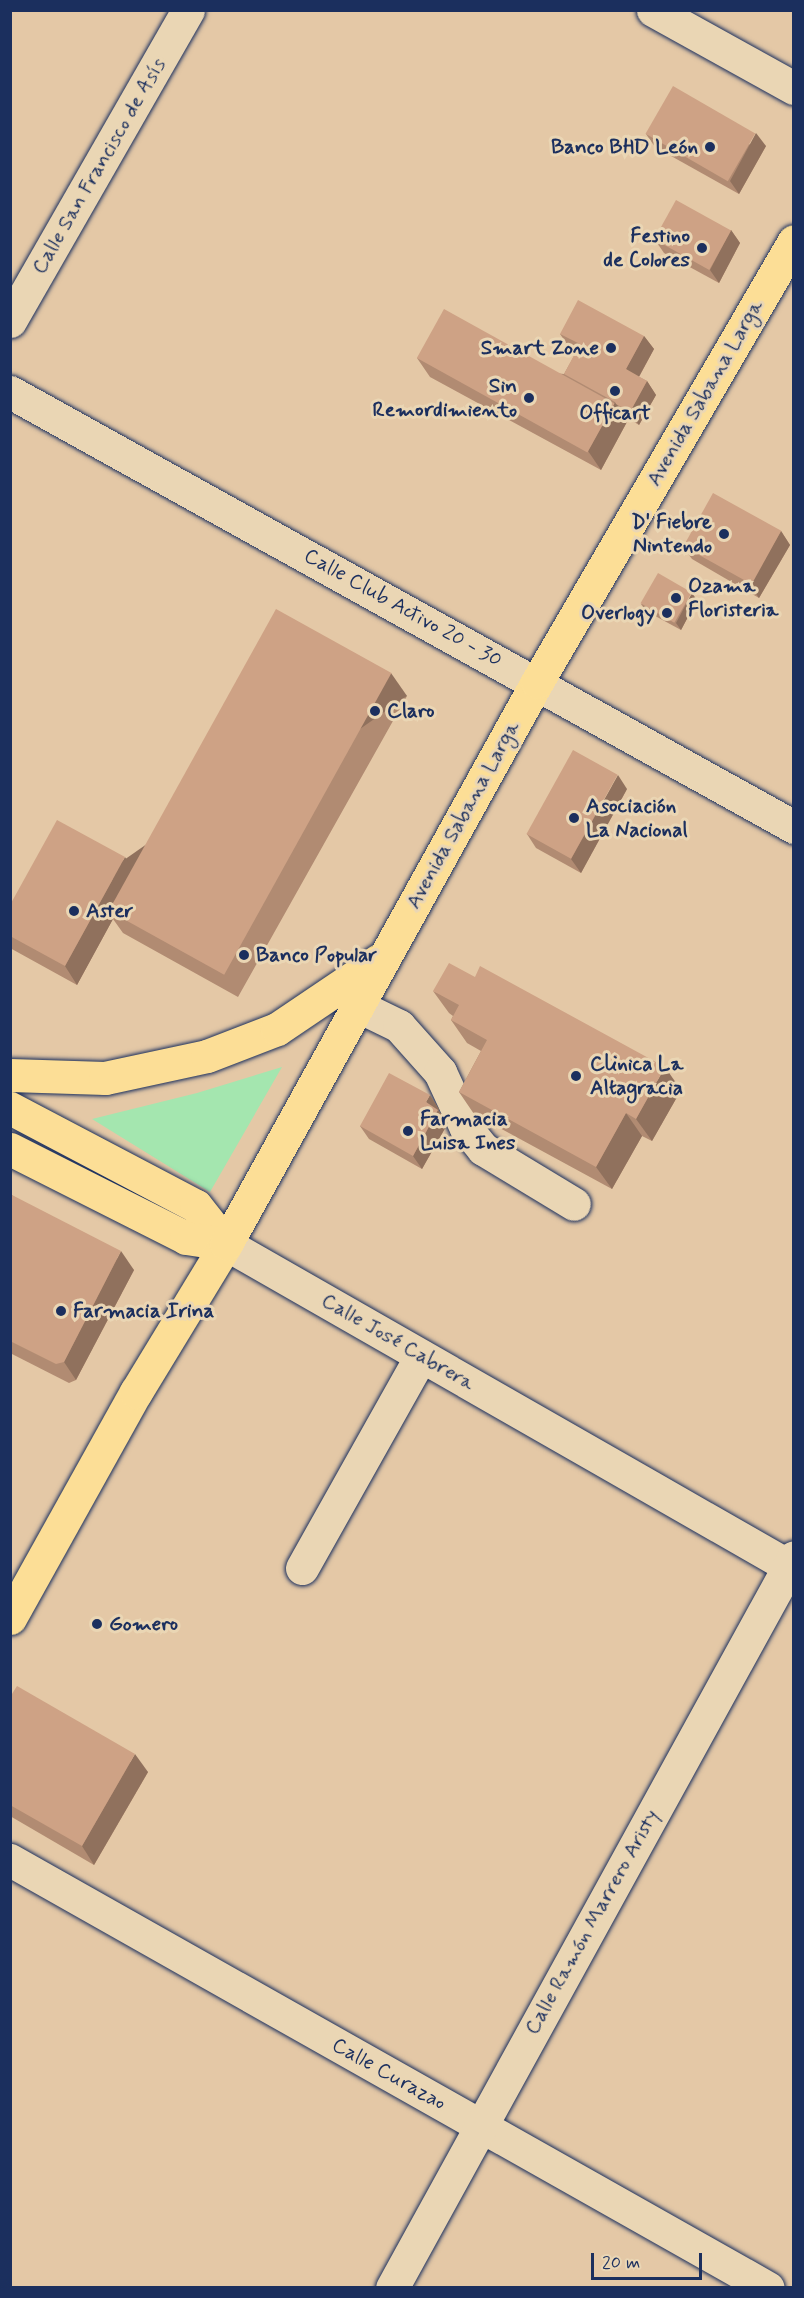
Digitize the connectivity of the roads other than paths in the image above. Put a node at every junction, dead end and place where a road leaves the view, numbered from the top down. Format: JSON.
{"nodes":[{"id":1,"x":188,"y":10,"type":"edge"},
{"id":2,"x":653,"y":10,"type":"edge"},
{"id":3,"x":794,"y":88,"type":"edge"},
{"id":4,"x":794,"y":241,"type":"edge"},
{"id":5,"x":10,"y":321,"type":"edge"},
{"id":6,"x":10,"y":392,"type":"edge"},
{"id":7,"x":537,"y":682,"type":"junction"},
{"id":8,"x":794,"y":827,"type":"edge"},
{"id":9,"x":382,"y":958,"type":"junction"},
{"id":10,"x":356,"y":1005,"type":"junction"},
{"id":11,"x":10,"y":1075,"type":"edge"},
{"id":12,"x":10,"y":1108,"type":"edge"},
{"id":13,"x":10,"y":1149,"type":"edge"},
{"id":14,"x":574,"y":1204,"type":"dead end"},
{"id":15,"x":226,"y":1244,"type":"junction"},
{"id":16,"x":421,"y":1356,"type":"junction"},
{"id":17,"x":792,"y":1564,"type":"edge"},
{"id":18,"x":302,"y":1568,"type":"dead end"},
{"id":19,"x":10,"y":1618,"type":"edge"},
{"id":20,"x":10,"y":1860,"type":"edge"},
{"id":21,"x":480,"y":2126,"type":"junction"},
{"id":22,"x":392,"y":2288,"type":"edge"},
{"id":23,"x":768,"y":2288,"type":"edge"}],
"edges":[{"from":1,"to":5,"type":"street","name":"Calle San Francisco de Asís"},
{"from":2,"to":3,"type":"street"},
{"from":4,"to":7,"type":"main road","name":"Avenida Sabana Larga"},
{"from":6,"to":7,"type":"street","name":"Calle Club Activo 20 - 30"},
{"from":7,"to":8,"type":"street","name":"Calle Club Activo 20 - 30"},
{"from":7,"to":9,"type":"main road","name":"Avenida Sabana Larga"},
{"from":9,"to":10,"type":"main road","name":"Avenida Sabana Larga"},
{"from":9,"to":11,"type":"main road"},
{"from":10,"to":14,"type":"street"},
{"from":10,"to":15,"type":"main road","name":"Avenida Sabana Larga"},
{"from":12,"to":15,"type":"main road","name":"Calle José Cabrera"},
{"from":13,"to":15,"type":"main road"},
{"from":15,"to":16,"type":"street","name":"Calle José Cabrera"},
{"from":15,"to":19,"type":"main road","name":"Avenida Sabana Larga"},
{"from":16,"to":17,"type":"street","name":"Calle José Cabrera"},
{"from":16,"to":18,"type":"street"},
{"from":17,"to":21,"type":"street","name":"Calle Ramón Marrero Aristy"},
{"from":20,"to":21,"type":"street","name":"Calle Curazao"},
{"from":21,"to":22,"type":"street","name":"Calle Ramón Marrero Aristy"},
{"from":21,"to":23,"type":"street","name":"Calle Curazao"}]}
